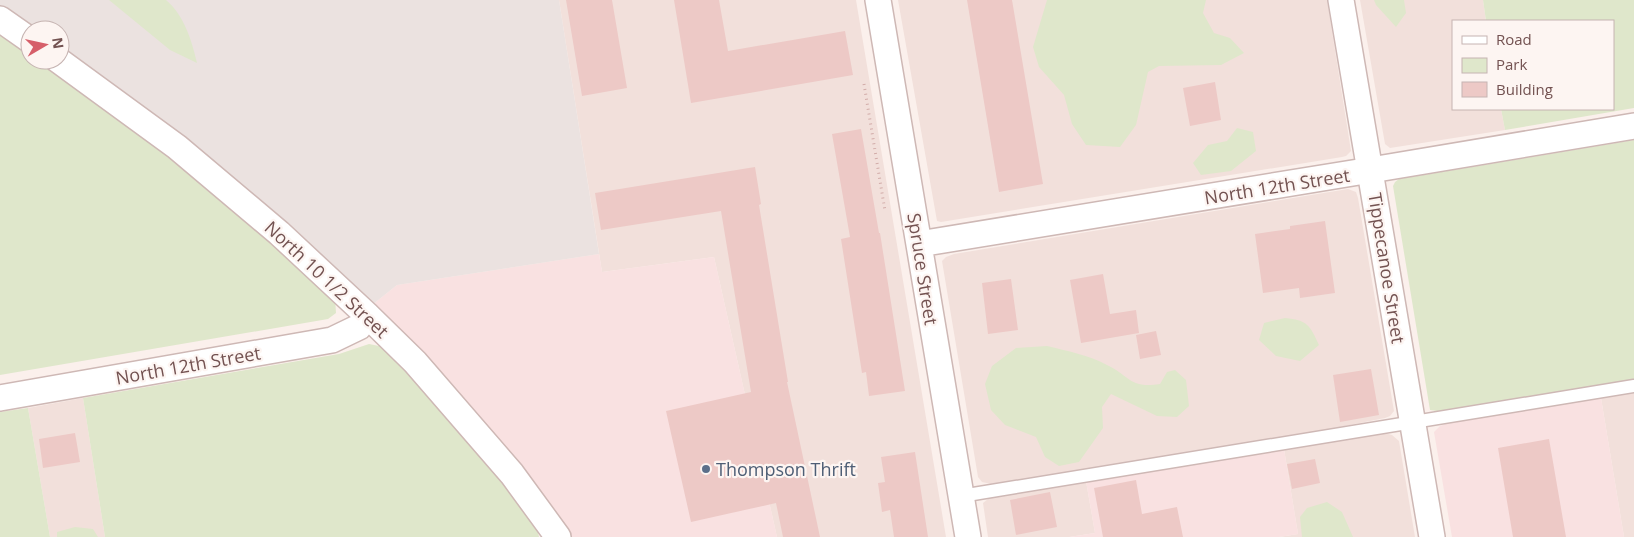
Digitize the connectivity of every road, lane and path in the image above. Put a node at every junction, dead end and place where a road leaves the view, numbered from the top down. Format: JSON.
{"nodes":[{"id":1,"x":878,"y":0,"type":"edge"},
{"id":2,"x":1341,"y":0,"type":"edge"},
{"id":3,"x":0,"y":19,"type":"edge"},
{"id":4,"x":20,"y":33,"type":"edge"},
{"id":5,"x":70,"y":69,"type":"edge"},
{"id":6,"x":1634,"y":126,"type":"edge"},
{"id":7,"x":1371,"y":170,"type":"junction"},
{"id":8,"x":919,"y":244,"type":"junction"},
{"id":9,"x":367,"y":315,"type":"junction"},
{"id":10,"x":1634,"y":386,"type":"edge"},
{"id":11,"x":0,"y":398,"type":"edge"},
{"id":12,"x":1413,"y":424,"type":"junction"},
{"id":13,"x":961,"y":496,"type":"junction"},
{"id":14,"x":558,"y":537,"type":"edge"},
{"id":15,"x":968,"y":537,"type":"edge"},
{"id":16,"x":1432,"y":537,"type":"edge"}],
"edges":[{"from":1,"to":8,"type":"street","name":"Spruce Street"},
{"from":2,"to":7,"type":"street","name":"Tippecanoe Street"},
{"from":3,"to":4,"type":"street"},
{"from":5,"to":9,"type":"street","name":"North 10 1/2 Street"},
{"from":6,"to":7,"type":"street","name":"North 12th Street"},
{"from":7,"to":8,"type":"street","name":"North 12th Street"},
{"from":7,"to":12,"type":"street","name":"Tippecanoe Street"},
{"from":8,"to":13,"type":"street","name":"Spruce Street"},
{"from":9,"to":11,"type":"street","name":"North 12th Street"},
{"from":9,"to":14,"type":"street","name":"North 10 1/2 Street"},
{"from":10,"to":12,"type":"lane"},
{"from":12,"to":13,"type":"lane"},
{"from":12,"to":16,"type":"street","name":"Tippecanoe Street"},
{"from":13,"to":15,"type":"street","name":"Spruce Street"}]}
